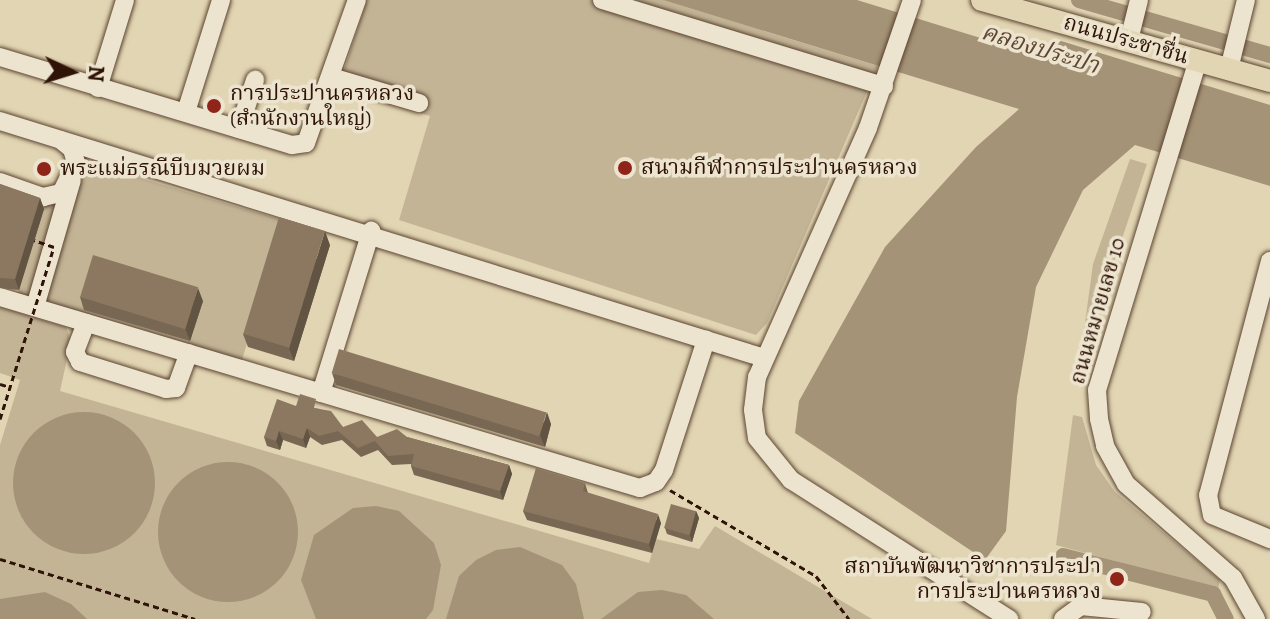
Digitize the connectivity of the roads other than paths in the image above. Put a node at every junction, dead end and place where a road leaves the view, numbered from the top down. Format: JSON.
{"nodes":[{"id":1,"x":125,"y":0,"type":"edge"},
{"id":2,"x":221,"y":0,"type":"edge"},
{"id":3,"x":357,"y":0,"type":"edge"},
{"id":4,"x":602,"y":0,"type":"edge"},
{"id":5,"x":982,"y":0,"type":"edge"},
{"id":6,"x":1139,"y":0,"type":"edge"},
{"id":7,"x":1246,"y":0,"type":"edge"},
{"id":8,"x":911,"y":4,"type":"edge"},
{"id":9,"x":1031,"y":6,"type":"edge"},
{"id":10,"x":1131,"y":32,"type":"junction"},
{"id":11,"x":0,"y":57,"type":"edge"},
{"id":12,"x":1231,"y":61,"type":"junction"},
{"id":13,"x":1195,"y":68,"type":"junction"},
{"id":14,"x":331,"y":77,"type":"junction"},
{"id":15,"x":886,"y":79,"type":"junction"},
{"id":16,"x":255,"y":80,"type":"dead end"},
{"id":17,"x":1270,"y":81,"type":"edge"},
{"id":18,"x":98,"y":88,"type":"junction"},
{"id":19,"x":419,"y":103,"type":"dead end"},
{"id":20,"x":186,"y":112,"type":"junction"},
{"id":21,"x":0,"y":121,"type":"edge"},
{"id":22,"x":239,"y":129,"type":"junction"},
{"id":23,"x":59,"y":138,"type":"junction"},
{"id":24,"x":72,"y":180,"type":"junction"},
{"id":25,"x":0,"y":182,"type":"edge"},
{"id":26,"x":371,"y":231,"type":"junction"},
{"id":27,"x":1270,"y":261,"type":"edge"},
{"id":28,"x":0,"y":297,"type":"edge"},
{"id":29,"x":35,"y":307,"type":"junction"},
{"id":30,"x":86,"y":323,"type":"junction"},
{"id":31,"x":706,"y":340,"type":"junction"},
{"id":32,"x":189,"y":353,"type":"junction"},
{"id":33,"x":764,"y":358,"type":"junction"},
{"id":34,"x":321,"y":393,"type":"junction"},
{"id":35,"x":1270,"y":539,"type":"edge"},
{"id":36,"x":1142,"y":612,"type":"dead end"},
{"id":37,"x":1009,"y":619,"type":"edge"},
{"id":38,"x":1063,"y":619,"type":"edge"},
{"id":39,"x":1256,"y":619,"type":"edge"}],
"edges":[{"from":1,"to":18,"type":"street"},
{"from":2,"to":20,"type":"street"},
{"from":3,"to":14,"type":"street"},
{"from":4,"to":15,"type":"street"},
{"from":5,"to":9,"type":"main road","name":"ถนนประชาชื่น"},
{"from":6,"to":10,"type":"street"},
{"from":7,"to":12,"type":"street"},
{"from":8,"to":15,"type":"street"},
{"from":9,"to":10,"type":"main road","name":"ถนนประชาชื่น"},
{"from":10,"to":13,"type":"main road","name":"ถนนประชาชื่น"},
{"from":11,"to":18,"type":"street"},
{"from":12,"to":13,"type":"main road","name":"ถนนประชาชื่น"},
{"from":12,"to":17,"type":"main road","name":"ถนนประชาชื่น"},
{"from":13,"to":39,"type":"street","name":"ถนนหมายเลข 10"},
{"from":14,"to":19,"type":"street"},
{"from":14,"to":22,"type":"street"},
{"from":15,"to":33,"type":"street"},
{"from":16,"to":22,"type":"street"},
{"from":18,"to":20,"type":"street"},
{"from":20,"to":22,"type":"street"},
{"from":21,"to":23,"type":"street"},
{"from":23,"to":24,"type":"street"},
{"from":23,"to":26,"type":"street"},
{"from":24,"to":25,"type":"street"},
{"from":24,"to":29,"type":"street"},
{"from":26,"to":31,"type":"street"},
{"from":26,"to":34,"type":"street"},
{"from":27,"to":35,"type":"street"},
{"from":28,"to":29,"type":"street"},
{"from":29,"to":30,"type":"street"},
{"from":30,"to":32,"type":"street"},
{"from":30,"to":32,"type":"street"},
{"from":31,"to":33,"type":"street"},
{"from":31,"to":34,"type":"street"},
{"from":32,"to":34,"type":"street"},
{"from":33,"to":37,"type":"street"},
{"from":36,"to":38,"type":"street"}]}
